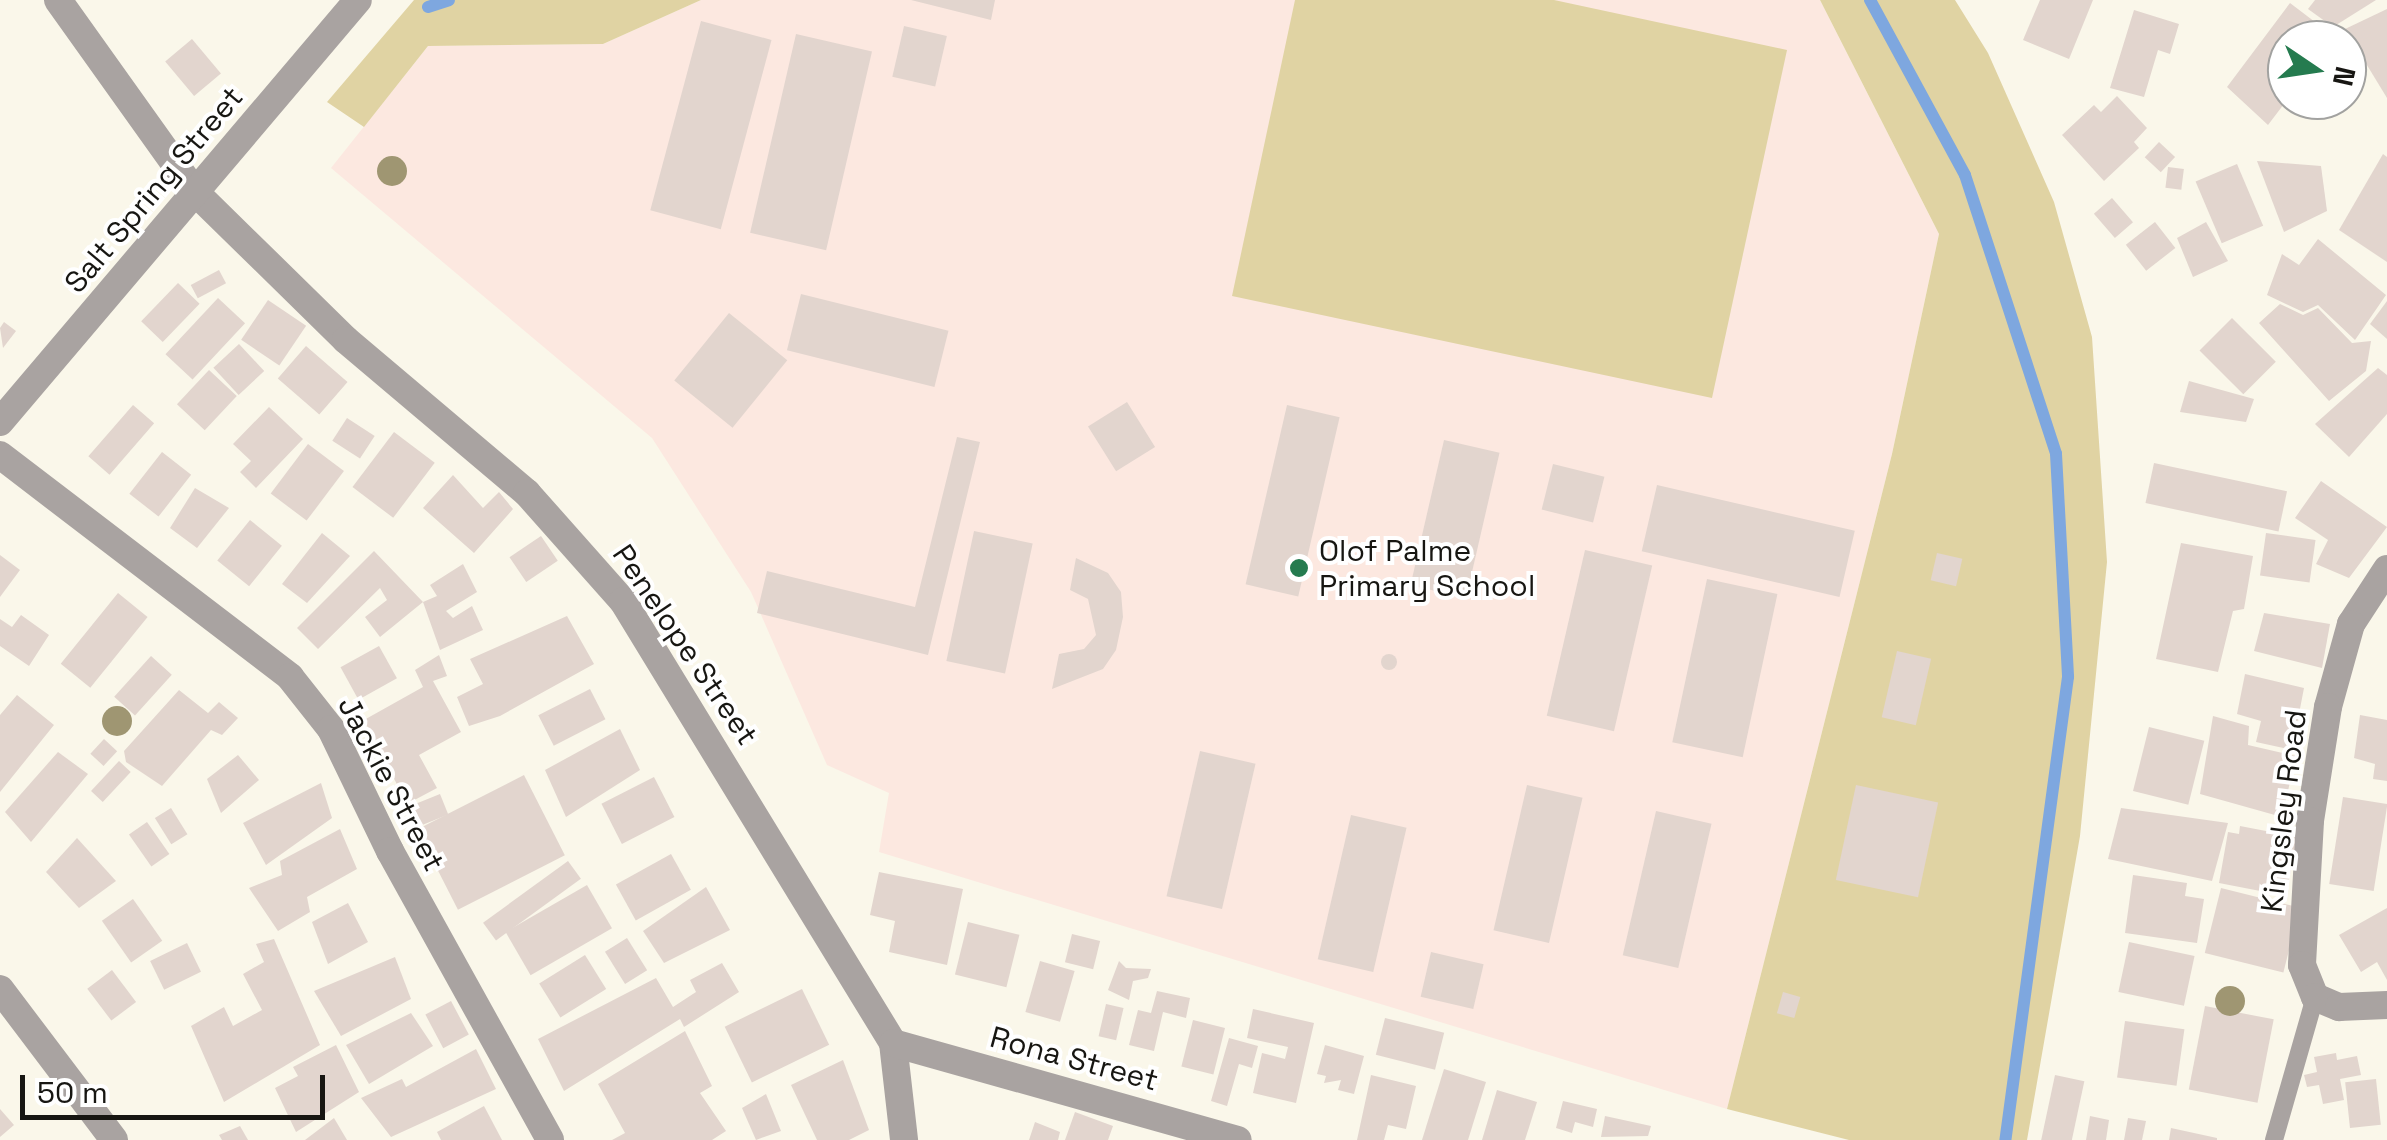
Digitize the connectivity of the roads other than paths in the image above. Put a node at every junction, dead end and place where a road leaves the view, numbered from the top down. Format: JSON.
{"nodes":[{"id":1,"x":58,"y":0,"type":"edge"},
{"id":2,"x":358,"y":0,"type":"edge"},
{"id":3,"x":195,"y":192,"type":"junction"},
{"id":4,"x":0,"y":422,"type":"edge"},
{"id":5,"x":0,"y":455,"type":"edge"},
{"id":6,"x":2387,"y":569,"type":"edge"},
{"id":7,"x":0,"y":989,"type":"edge"},
{"id":8,"x":2315,"y":997,"type":"junction"},
{"id":9,"x":2387,"y":1005,"type":"edge"},
{"id":10,"x":893,"y":1043,"type":"junction"},
{"id":11,"x":114,"y":1140,"type":"edge"},
{"id":12,"x":550,"y":1140,"type":"edge"},
{"id":13,"x":904,"y":1140,"type":"edge"},
{"id":14,"x":1238,"y":1140,"type":"edge"},
{"id":15,"x":2274,"y":1140,"type":"edge"}],
"edges":[{"from":1,"to":3,"type":"street","name":"Penelope Street"},
{"from":2,"to":3,"type":"street","name":"Salt Spring Street"},
{"from":3,"to":4,"type":"street","name":"Salt Spring Street"},
{"from":3,"to":10,"type":"street","name":"Penelope Street"},
{"from":5,"to":12,"type":"street","name":"Jackie Street"},
{"from":6,"to":8,"type":"street","name":"Kingsley Road"},
{"from":7,"to":11,"type":"street"},
{"from":8,"to":9,"type":"street"},
{"from":8,"to":15,"type":"lane"},
{"from":10,"to":13,"type":"street","name":"Penelope Street"},
{"from":10,"to":14,"type":"street","name":"Rona Street"}]}
